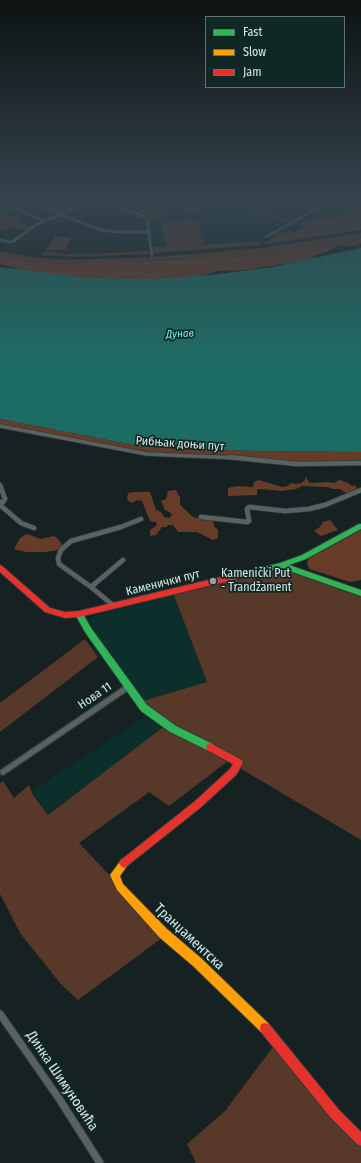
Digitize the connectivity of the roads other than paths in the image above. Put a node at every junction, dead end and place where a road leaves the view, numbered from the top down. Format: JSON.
{"nodes":[{"id":1,"x":0,"y":426,"type":"edge"},
{"id":2,"x":361,"y":463,"type":"edge"},
{"id":3,"x":0,"y":485,"type":"edge"},
{"id":4,"x":361,"y":490,"type":"edge"},
{"id":5,"x":0,"y":504,"type":"edge"},
{"id":6,"x":201,"y":517,"type":"dead end"},
{"id":7,"x":141,"y":519,"type":"dead end"},
{"id":8,"x":361,"y":526,"type":"edge"},
{"id":9,"x":34,"y":528,"type":"dead end"},
{"id":10,"x":123,"y":560,"type":"dead end"},
{"id":11,"x":281,"y":565,"type":"junction"},
{"id":12,"x":0,"y":568,"type":"edge"},
{"id":13,"x":91,"y":587,"type":"junction"},
{"id":14,"x":361,"y":593,"type":"edge"},
{"id":15,"x":114,"y":606,"type":"junction"},
{"id":16,"x":79,"y":614,"type":"junction"},
{"id":17,"x":128,"y":687,"type":"junction"},
{"id":18,"x":3,"y":772,"type":"dead end"},
{"id":19,"x":0,"y":1014,"type":"edge"},
{"id":20,"x":361,"y":1140,"type":"edge"},
{"id":21,"x":100,"y":1163,"type":"edge"}],
"edges":[{"from":1,"to":2,"type":"street","name":"Рибњак доњи пут"},
{"from":3,"to":5,"type":"street"},
{"from":4,"to":6,"type":"street"},
{"from":5,"to":9,"type":"street"},
{"from":7,"to":13,"type":"street"},
{"from":8,"to":11,"type":"street","name":"Каменички пут"},
{"from":10,"to":13,"type":"street"},
{"from":11,"to":14,"type":"street"},
{"from":11,"to":15,"type":"street","name":"Каменички пут"},
{"from":12,"to":16,"type":"street","name":"Каменички пут"},
{"from":13,"to":15,"type":"street"},
{"from":15,"to":16,"type":"street","name":"Каменички пут"},
{"from":16,"to":17,"type":"street","name":"Нова 11"},
{"from":17,"to":18,"type":"street","name":"Нова 11"},
{"from":17,"to":20,"type":"street","name":"Транџаментска"},
{"from":19,"to":21,"type":"street","name":"Динка Шимуновића"}]}
